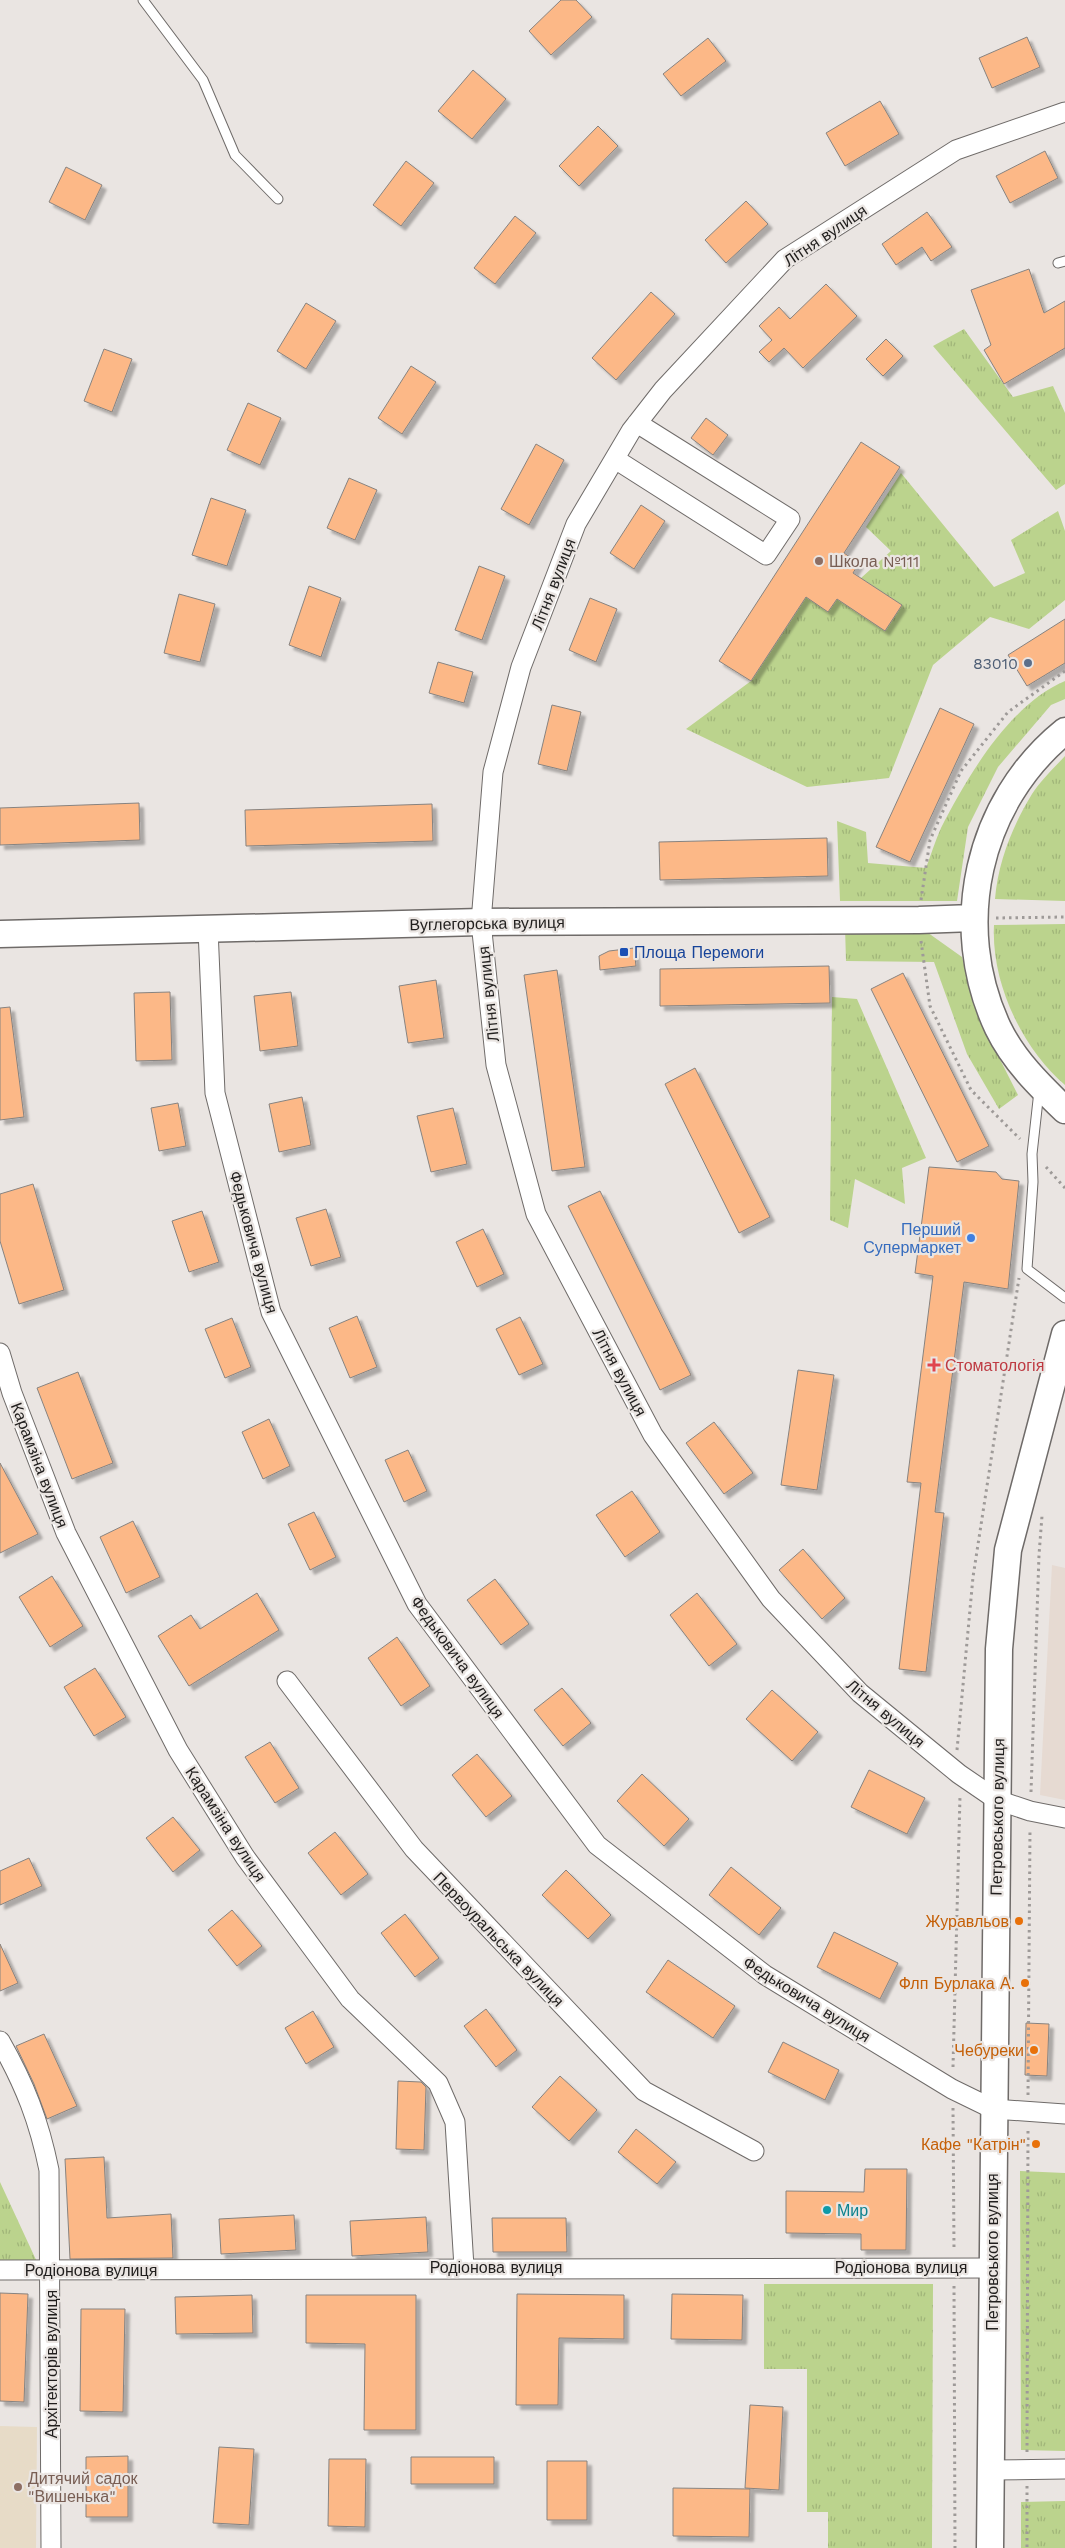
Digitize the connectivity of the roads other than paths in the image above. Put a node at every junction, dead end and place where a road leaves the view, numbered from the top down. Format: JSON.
{"nodes":[{"id":1,"x":143,"y":0,"type":"edge"},
{"id":2,"x":1065,"y":112,"type":"edge"},
{"id":3,"x":278,"y":199,"type":"dead end"},
{"id":4,"x":637,"y":423,"type":"junction"},
{"id":5,"x":614,"y":459,"type":"junction"},
{"id":6,"x":1065,"y":731,"type":"edge"},
{"id":7,"x":973,"y":918,"type":"junction"},
{"id":8,"x":481,"y":922,"type":"junction"},
{"id":9,"x":208,"y":929,"type":"junction"},
{"id":10,"x":0,"y":934,"type":"edge"},
{"id":11,"x":1040,"y":1086,"type":"junction"},
{"id":12,"x":1065,"y":1110,"type":"edge"},
{"id":13,"x":1065,"y":1298,"type":"edge"},
{"id":14,"x":1065,"y":1334,"type":"edge"},
{"id":15,"x":0,"y":1353,"type":"edge"},
{"id":16,"x":287,"y":1681,"type":"dead end"},
{"id":17,"x":997,"y":1800,"type":"junction"},
{"id":18,"x":1065,"y":1818,"type":"edge"},
{"id":19,"x":0,"y":2041,"type":"edge"},
{"id":20,"x":993,"y":2109,"type":"junction"},
{"id":21,"x":1065,"y":2114,"type":"edge"},
{"id":22,"x":754,"y":2151,"type":"dead end"},
{"id":23,"x":464,"y":2267,"type":"junction"},
{"id":24,"x":992,"y":2268,"type":"junction"},
{"id":25,"x":0,"y":2270,"type":"edge"},
{"id":26,"x":51,"y":2270,"type":"junction"},
{"id":27,"x":1065,"y":2469,"type":"edge"},
{"id":28,"x":991,"y":2470,"type":"junction"},
{"id":29,"x":51,"y":2548,"type":"edge"},
{"id":30,"x":990,"y":2548,"type":"edge"}],
"edges":[{"from":1,"to":3,"type":"lane"},
{"from":2,"to":4,"type":"street","name":"Літня вулиця"},
{"from":4,"to":5,"type":"street","name":"Літня вулиця"},
{"from":4,"to":5,"type":"street"},
{"from":5,"to":8,"type":"street","name":"Літня вулиця"},
{"from":6,"to":7,"type":"main road"},
{"from":7,"to":8,"type":"main road","name":"Вуглегорська вулиця"},
{"from":7,"to":11,"type":"main road"},
{"from":8,"to":9,"type":"main road","name":"Вуглегорська вулиця"},
{"from":8,"to":17,"type":"street","name":"Літня вулиця"},
{"from":9,"to":10,"type":"main road","name":"Вуглегорська вулиця"},
{"from":9,"to":20,"type":"street","name":"Федьковича вулиця"},
{"from":11,"to":12,"type":"main road"},
{"from":11,"to":13,"type":"lane"},
{"from":14,"to":17,"type":"main road","name":"Петровського вулиця"},
{"from":15,"to":23,"type":"street","name":"Карамзіна вулиця"},
{"from":16,"to":22,"type":"street","name":"Первоуральська вулиця"},
{"from":17,"to":18,"type":"street","name":"Літня вулиця"},
{"from":17,"to":20,"type":"main road","name":"Петровського вулиця"},
{"from":19,"to":26,"type":"street","name":"Архітекторів вулиця"},
{"from":20,"to":21,"type":"street","name":"Федьковича вулиця"},
{"from":20,"to":24,"type":"main road","name":"Петровського вулиця"},
{"from":23,"to":24,"type":"street","name":"Родіонова вулиця"},
{"from":23,"to":26,"type":"street","name":"Родіонова вулиця"},
{"from":24,"to":28,"type":"main road","name":"Петровського вулиця"},
{"from":25,"to":26,"type":"street","name":"Родіонова вулиця"},
{"from":26,"to":29,"type":"street","name":"Архітекторів вулиця"},
{"from":27,"to":28,"type":"street"},
{"from":28,"to":30,"type":"main road","name":"Петровського вулиця"}]}
